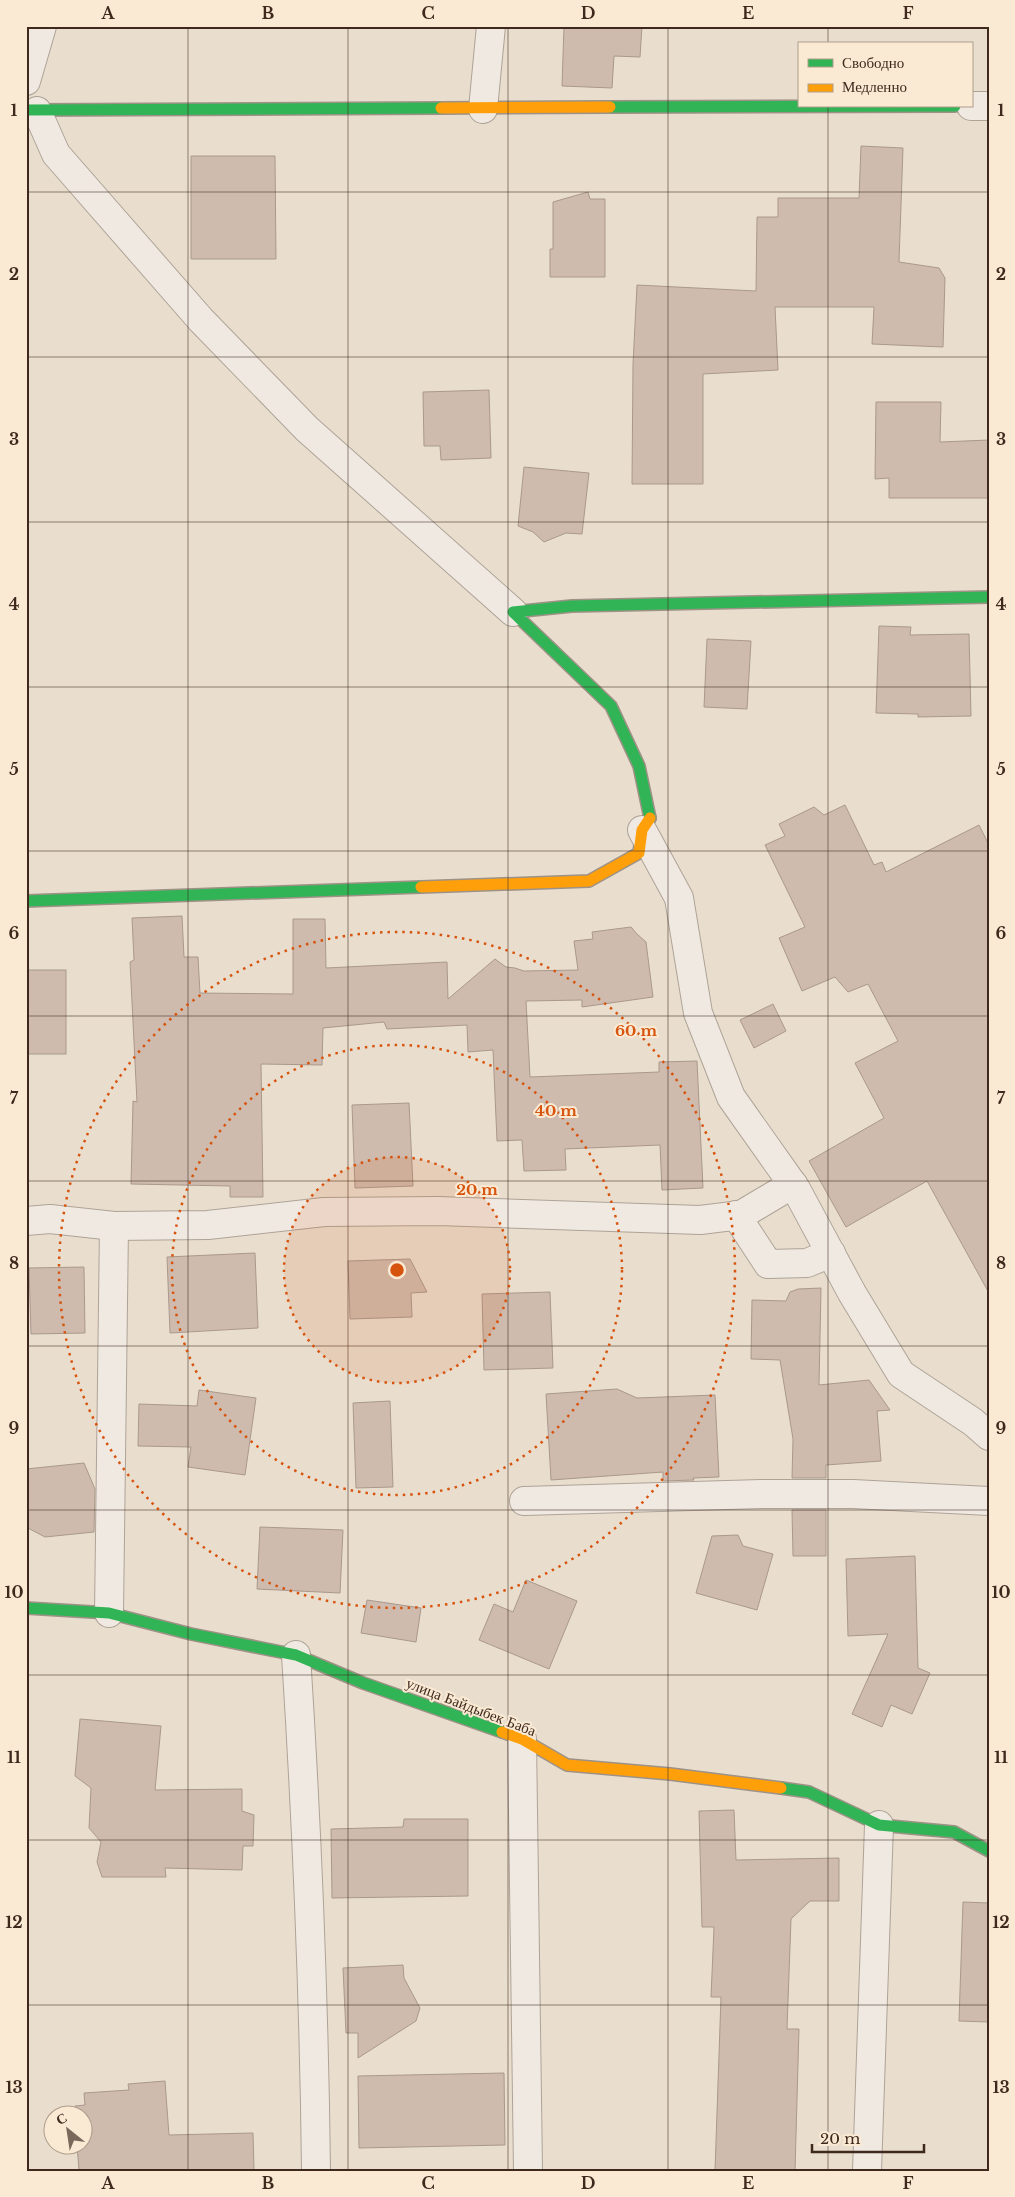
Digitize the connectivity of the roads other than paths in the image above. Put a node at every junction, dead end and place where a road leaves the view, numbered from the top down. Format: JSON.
{"nodes":[{"id":1,"x":42,"y":26,"type":"edge"},
{"id":2,"x":491,"y":26,"type":"edge"},
{"id":3,"x":26,"y":81,"type":"edge"},
{"id":4,"x":972,"y":106,"type":"edge"},
{"id":5,"x":989,"y":106,"type":"edge"},
{"id":6,"x":798,"y":107,"type":"edge"},
{"id":7,"x":483,"y":109,"type":"junction"},
{"id":8,"x":32,"y":110,"type":"edge"},
{"id":9,"x":989,"y":597,"type":"edge"},
{"id":10,"x":513,"y":612,"type":"junction"},
{"id":11,"x":642,"y":830,"type":"junction"},
{"id":12,"x":26,"y":901,"type":"edge"},
{"id":13,"x":793,"y":1184,"type":"junction"},
{"id":14,"x":736,"y":1216,"type":"junction"},
{"id":15,"x":26,"y":1221,"type":"edge"},
{"id":16,"x":114,"y":1226,"type":"junction"},
{"id":17,"x":831,"y":1253,"type":"junction"},
{"id":18,"x":989,"y":1436,"type":"edge"},
{"id":19,"x":524,"y":1501,"type":"dead end"},
{"id":20,"x":989,"y":1501,"type":"edge"},
{"id":21,"x":26,"y":1608,"type":"edge"},
{"id":22,"x":109,"y":1614,"type":"junction"},
{"id":23,"x":296,"y":1654,"type":"junction"},
{"id":24,"x":522,"y":1739,"type":"junction"},
{"id":25,"x":879,"y":1826,"type":"junction"},
{"id":26,"x":989,"y":1850,"type":"edge"},
{"id":27,"x":316,"y":2171,"type":"edge"},
{"id":28,"x":528,"y":2171,"type":"edge"},
{"id":29,"x":867,"y":2171,"type":"edge"}],
"edges":[{"from":1,"to":3,"type":"street"},
{"from":2,"to":7,"type":"street"},
{"from":4,"to":5,"type":"street"},
{"from":6,"to":7,"type":"street"},
{"from":7,"to":8,"type":"street"},
{"from":8,"to":10,"type":"street"},
{"from":9,"to":10,"type":"street"},
{"from":10,"to":11,"type":"street"},
{"from":11,"to":12,"type":"street"},
{"from":11,"to":13,"type":"street"},
{"from":13,"to":14,"type":"street"},
{"from":13,"to":17,"type":"street"},
{"from":14,"to":16,"type":"street"},
{"from":14,"to":17,"type":"street"},
{"from":15,"to":16,"type":"street"},
{"from":16,"to":22,"type":"street"},
{"from":17,"to":18,"type":"street"},
{"from":19,"to":20,"type":"street"},
{"from":21,"to":22,"type":"street","name":"улица Байдыбек Баба"},
{"from":22,"to":23,"type":"street","name":"улица Байдыбек Баба"},
{"from":23,"to":24,"type":"street","name":"улица Байдыбек Баба"},
{"from":23,"to":27,"type":"street"},
{"from":24,"to":25,"type":"street","name":"улица Байдыбек Баба"},
{"from":24,"to":28,"type":"street"},
{"from":25,"to":26,"type":"street","name":"улица Байдыбек Баба"},
{"from":25,"to":29,"type":"street"}]}
